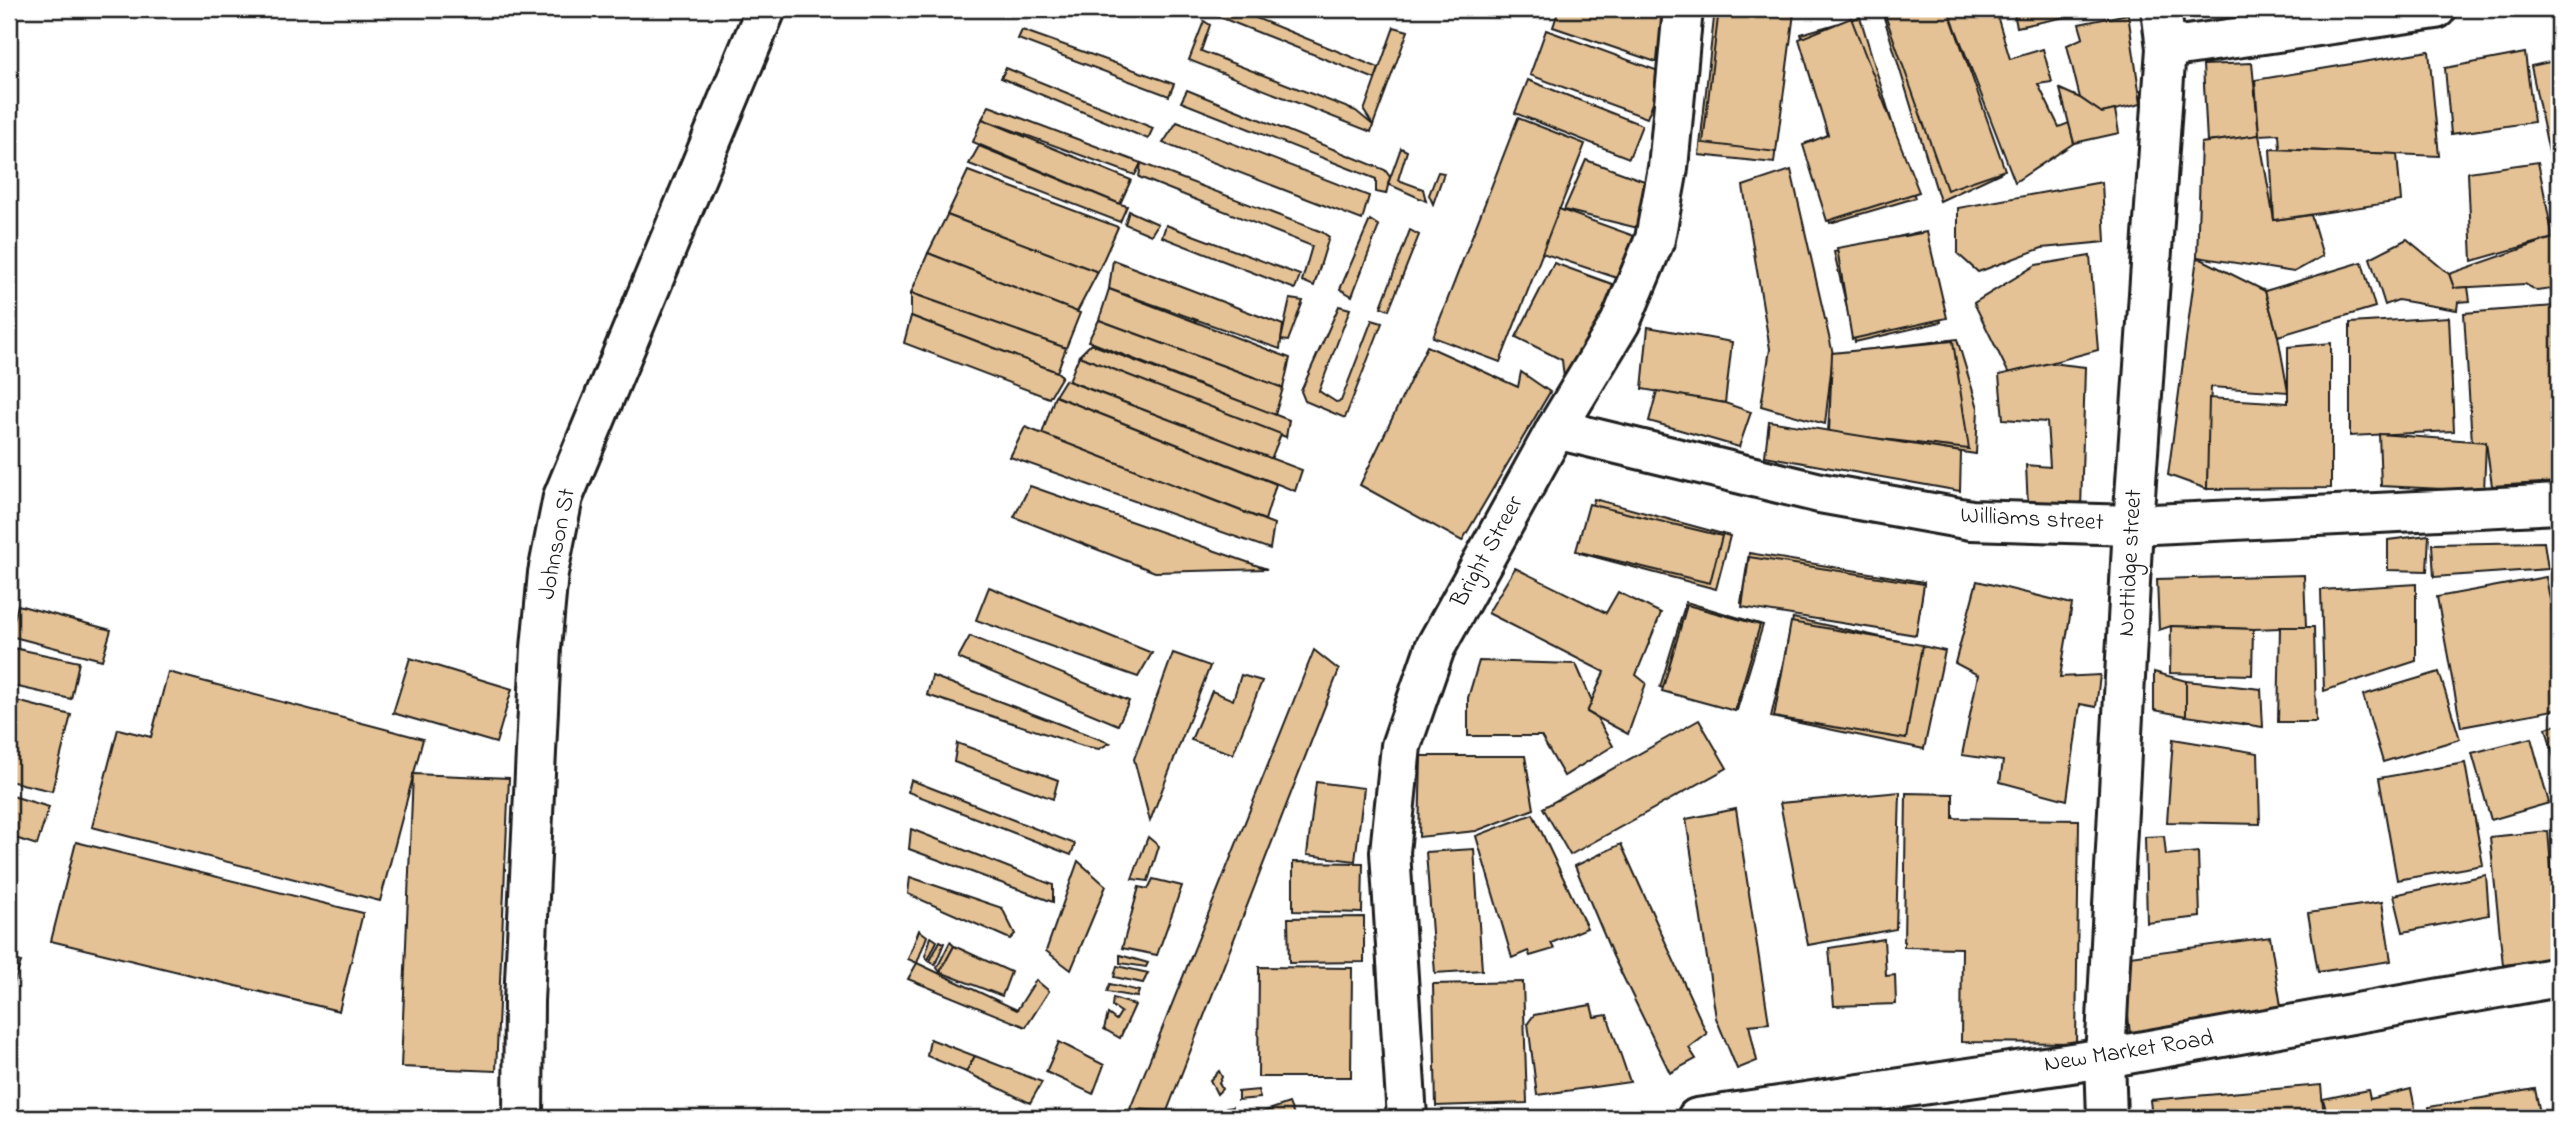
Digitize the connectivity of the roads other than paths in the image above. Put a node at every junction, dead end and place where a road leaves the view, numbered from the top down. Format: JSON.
{"nodes":[{"id":1,"x":766,"y":9,"type":"edge"},
{"id":2,"x":1683,"y":9,"type":"edge"},
{"id":3,"x":2161,"y":9,"type":"edge"},
{"id":4,"x":2436,"y":9,"type":"edge"},
{"id":5,"x":2166,"y":48,"type":"junction"},
{"id":6,"x":1556,"y":429,"type":"junction"},
{"id":7,"x":2559,"y":504,"type":"edge"},
{"id":8,"x":2133,"y":525,"type":"junction"},
{"id":9,"x":2559,"y":977,"type":"edge"},
{"id":10,"x":2105,"y":1058,"type":"junction"},
{"id":11,"x":523,"y":1118,"type":"edge"},
{"id":12,"x":1407,"y":1118,"type":"edge"},
{"id":13,"x":1697,"y":1118,"type":"edge"},
{"id":14,"x":2108,"y":1118,"type":"edge"}],
"edges":[{"from":1,"to":11,"type":"street","name":"Johnson St"},
{"from":2,"to":6,"type":"street","name":"Bright Streer"},
{"from":3,"to":5,"type":"street","name":"Nottidge street"},
{"from":4,"to":5,"type":"street"},
{"from":5,"to":8,"type":"street","name":"Nottidge street"},
{"from":6,"to":8,"type":"street","name":"Williams street"},
{"from":6,"to":12,"type":"street","name":"Bright Streer"},
{"from":7,"to":8,"type":"street","name":"Williams street"},
{"from":8,"to":10,"type":"street","name":"Nottidge street"},
{"from":9,"to":10,"type":"street","name":"New Market Road"},
{"from":10,"to":13,"type":"street","name":"New Market Road"},
{"from":10,"to":14,"type":"street","name":"Nottidge street"}]}
